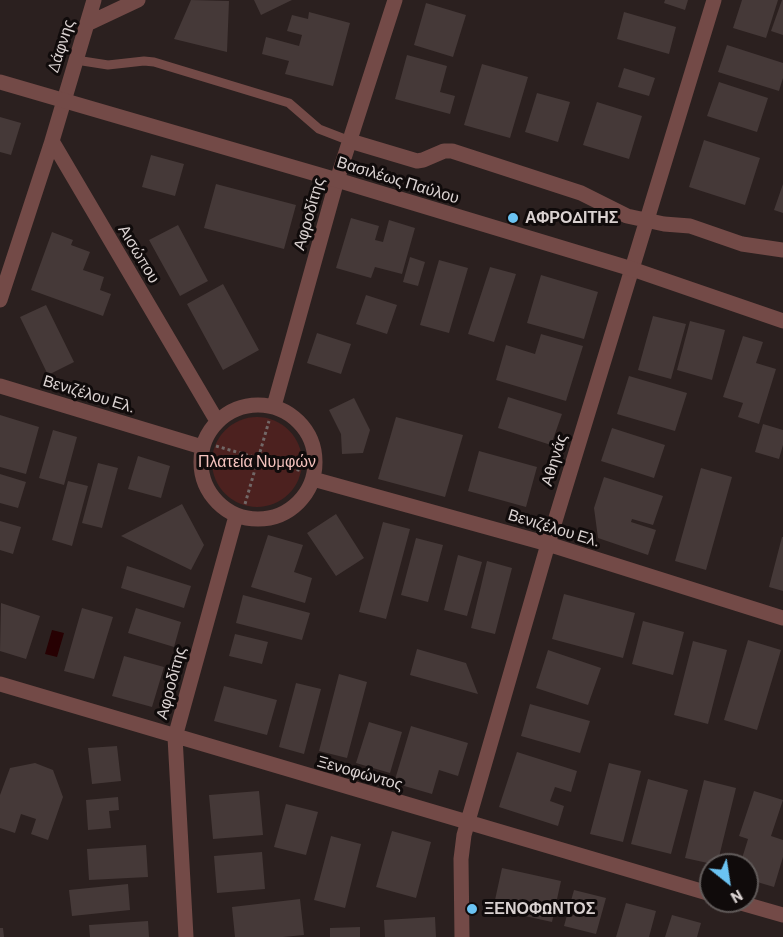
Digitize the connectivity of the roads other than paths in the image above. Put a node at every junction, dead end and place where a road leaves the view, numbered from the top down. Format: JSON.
{"nodes":[{"id":1,"x":94,"y":0,"type":"edge"},
{"id":2,"x":138,"y":0,"type":"edge"},
{"id":3,"x":395,"y":0,"type":"edge"},
{"id":4,"x":714,"y":0,"type":"edge"},
{"id":5,"x":87,"y":24,"type":"junction"},
{"id":6,"x":76,"y":60,"type":"junction"},
{"id":7,"x":0,"y":82,"type":"edge"},
{"id":8,"x":63,"y":102,"type":"junction"},
{"id":9,"x":52,"y":141,"type":"junction"},
{"id":10,"x":350,"y":141,"type":"junction"},
{"id":11,"x":337,"y":180,"type":"junction"},
{"id":12,"x":647,"y":221,"type":"junction"},
{"id":13,"x":783,"y":250,"type":"edge"},
{"id":14,"x":632,"y":269,"type":"junction"},
{"id":15,"x":0,"y":300,"type":"edge"},
{"id":16,"x":783,"y":321,"type":"edge"},
{"id":17,"x":0,"y":386,"type":"edge"},
{"id":18,"x":274,"y":406,"type":"junction"},
{"id":19,"x":217,"y":421,"type":"junction"},
{"id":20,"x":202,"y":444,"type":"junction"},
{"id":21,"x":313,"y":477,"type":"junction"},
{"id":22,"x":239,"y":517,"type":"junction"},
{"id":23,"x":548,"y":544,"type":"junction"},
{"id":24,"x":783,"y":618,"type":"edge"},
{"id":25,"x":0,"y":684,"type":"edge"},
{"id":26,"x":175,"y":737,"type":"junction"},
{"id":27,"x":468,"y":823,"type":"junction"},
{"id":28,"x":699,"y":890,"type":"edge"},
{"id":29,"x":759,"y":908,"type":"edge"},
{"id":30,"x":783,"y":915,"type":"edge"},
{"id":31,"x":186,"y":937,"type":"edge"},
{"id":32,"x":462,"y":937,"type":"edge"}],
"edges":[{"from":1,"to":5,"type":"street","name":"Δάφνης"},
{"from":2,"to":5,"type":"street"},
{"from":3,"to":10,"type":"street","name":"Αφροδίτης"},
{"from":4,"to":12,"type":"street","name":"Αθηνάς"},
{"from":5,"to":6,"type":"street","name":"Δάφνης"},
{"from":6,"to":8,"type":"street","name":"Δάφνης"},
{"from":6,"to":10,"type":"lane"},
{"from":7,"to":8,"type":"street","name":"Βασιλέως Παύλου"},
{"from":8,"to":9,"type":"street"},
{"from":8,"to":11,"type":"street","name":"Βασιλέως Παύλου"},
{"from":9,"to":15,"type":"street"},
{"from":9,"to":19,"type":"street","name":"Αισώπου"},
{"from":10,"to":11,"type":"street","name":"Αφροδίτης"},
{"from":10,"to":12,"type":"street"},
{"from":11,"to":14,"type":"street","name":"Βασιλέως Παύλου"},
{"from":11,"to":18,"type":"street","name":"Αφροδίτης"},
{"from":12,"to":13,"type":"street"},
{"from":12,"to":14,"type":"street","name":"Αθηνάς"},
{"from":14,"to":16,"type":"street","name":"Βασιλέως Παύλου"},
{"from":14,"to":23,"type":"street","name":"Αθηνάς"},
{"from":17,"to":20,"type":"street","name":"Βενιζέλου Ελ."},
{"from":18,"to":19,"type":"street"},
{"from":18,"to":21,"type":"street"},
{"from":19,"to":20,"type":"street"},
{"from":20,"to":22,"type":"street"},
{"from":21,"to":22,"type":"street"},
{"from":21,"to":23,"type":"street","name":"Βενιζέλου Ελ."},
{"from":22,"to":26,"type":"street","name":"Αφροδίτης"},
{"from":23,"to":24,"type":"street","name":"Βενιζέλου Ελ."},
{"from":23,"to":27,"type":"street","name":"Αθηνάς"},
{"from":25,"to":26,"type":"street","name":"Ξενοφώντος"},
{"from":26,"to":27,"type":"street","name":"Ξενοφώντος"},
{"from":26,"to":31,"type":"street","name":"Αφροδίτης"},
{"from":27,"to":28,"type":"street","name":"Ξενοφώντος"},
{"from":27,"to":32,"type":"street","name":"Αθηνάς"},
{"from":29,"to":30,"type":"street"}]}
